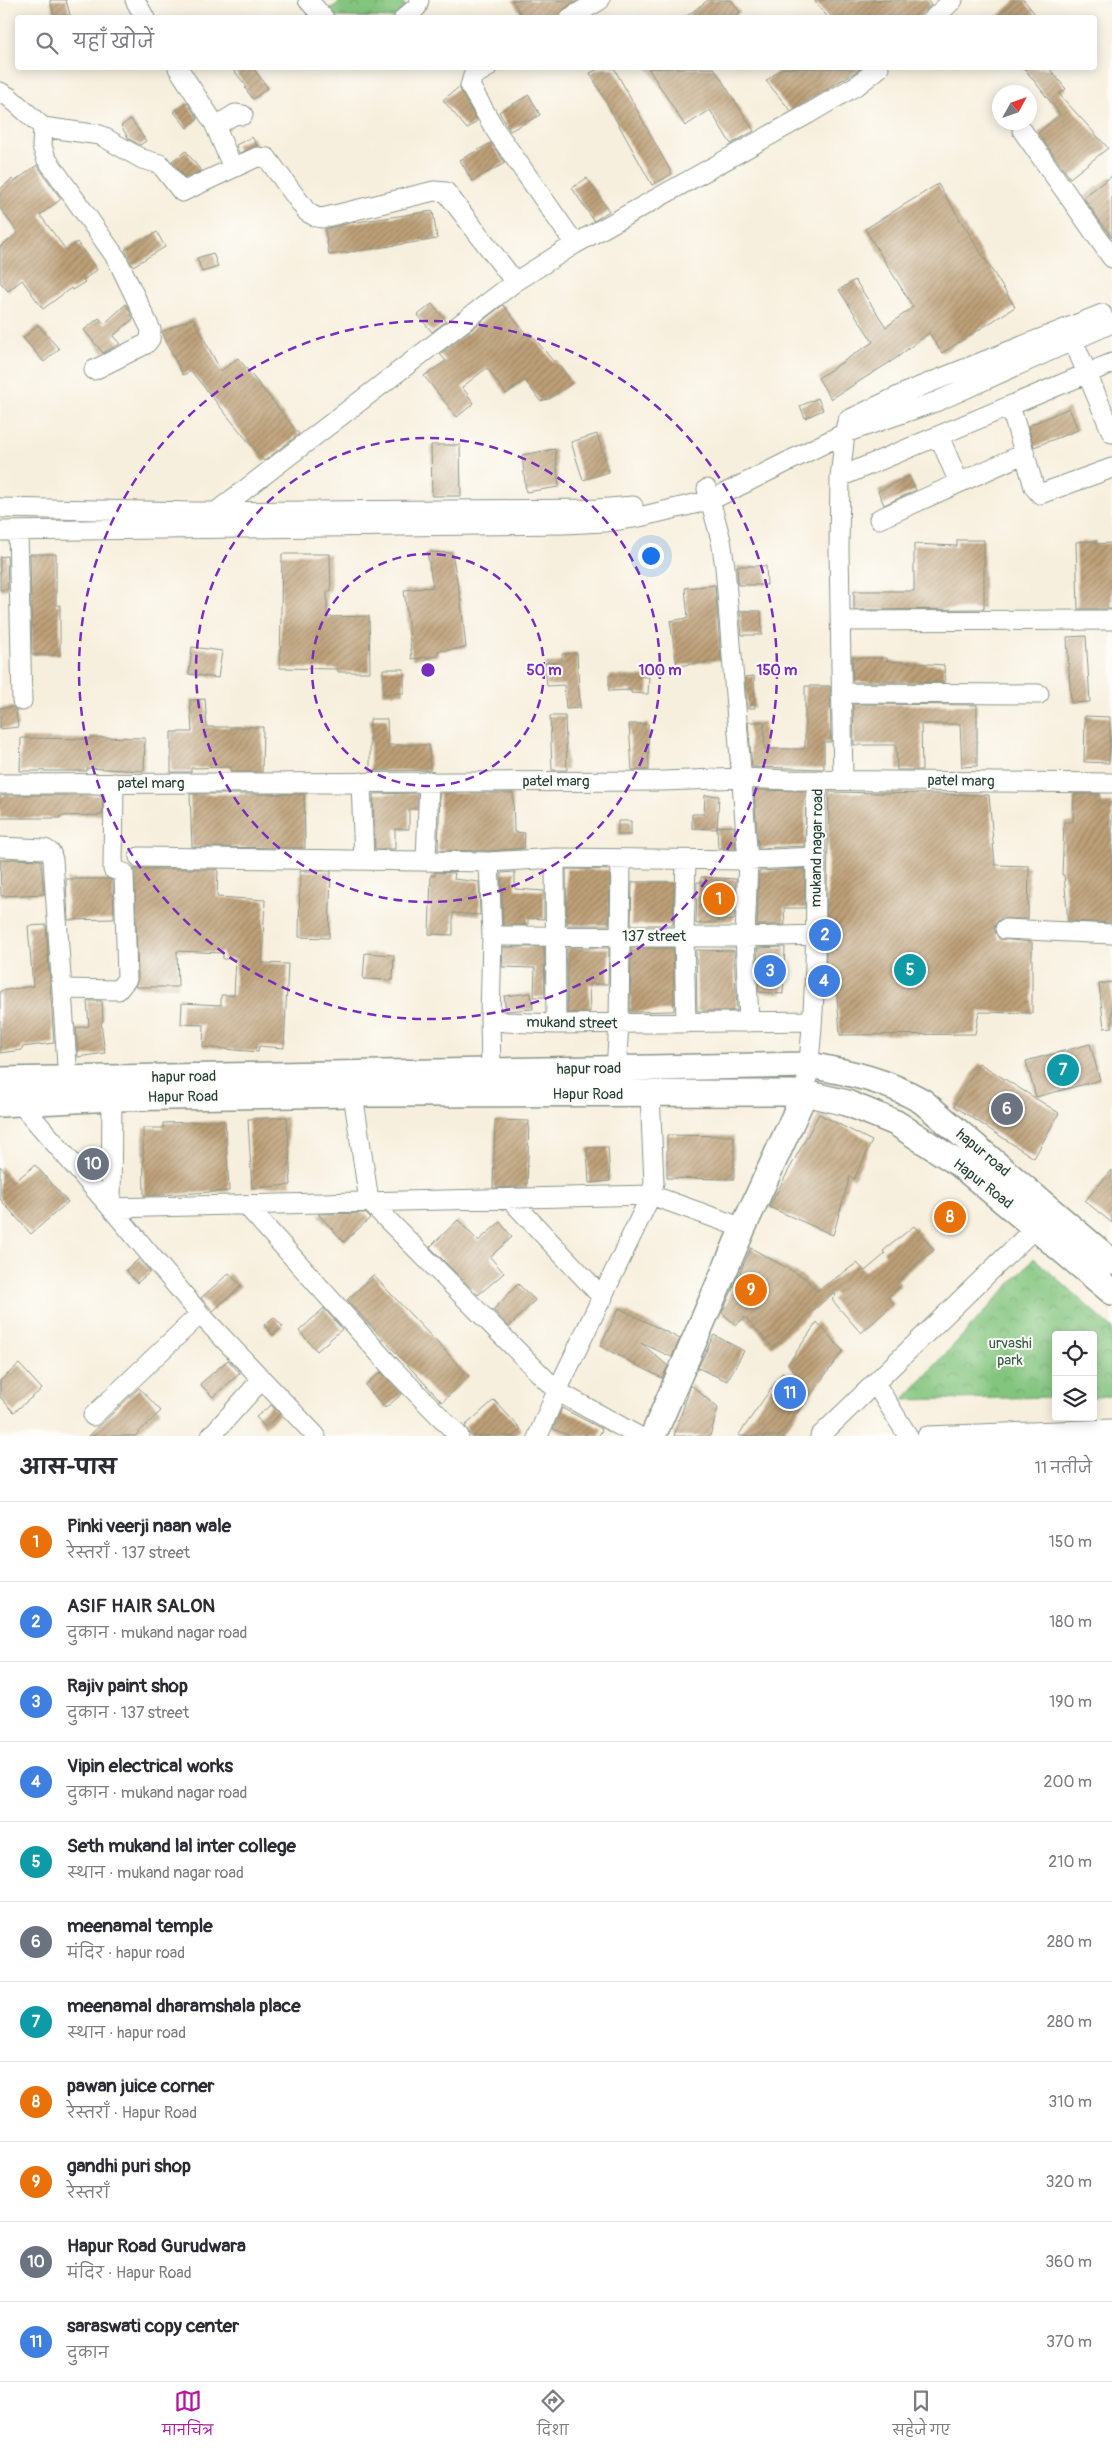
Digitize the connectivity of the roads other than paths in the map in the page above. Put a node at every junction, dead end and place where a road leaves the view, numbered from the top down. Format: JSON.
{"nodes":[{"id":1,"x":135,"y":0,"type":"edge"},
{"id":2,"x":419,"y":0,"type":"edge"},
{"id":3,"x":600,"y":0,"type":"edge"},
{"id":4,"x":953,"y":0,"type":"edge"},
{"id":5,"x":143,"y":15,"type":"edge"},
{"id":6,"x":408,"y":15,"type":"edge"},
{"id":7,"x":575,"y":15,"type":"edge"},
{"id":8,"x":937,"y":15,"type":"edge"},
{"id":9,"x":179,"y":70,"type":"edge"},
{"id":10,"x":484,"y":70,"type":"edge"},
{"id":11,"x":876,"y":70,"type":"edge"},
{"id":12,"x":0,"y":92,"type":"edge"},
{"id":13,"x":243,"y":115,"type":"dead end"},
{"id":14,"x":214,"y":122,"type":"junction"},
{"id":15,"x":43,"y":126,"type":"junction"},
{"id":16,"x":1022,"y":130,"type":"dead end"},
{"id":17,"x":233,"y":168,"type":"junction"},
{"id":18,"x":575,"y":244,"type":"junction"},
{"id":19,"x":1112,"y":258,"type":"edge"},
{"id":20,"x":515,"y":282,"type":"junction"},
{"id":21,"x":1112,"y":310,"type":"edge"},
{"id":22,"x":1112,"y":323,"type":"edge"},
{"id":23,"x":1072,"y":340,"type":"junction"},
{"id":24,"x":1112,"y":363,"type":"edge"},
{"id":25,"x":94,"y":370,"type":"dead end"},
{"id":26,"x":1086,"y":374,"type":"junction"},
{"id":27,"x":1010,"y":406,"type":"junction"},
{"id":28,"x":845,"y":427,"type":"junction"},
{"id":29,"x":1112,"y":433,"type":"edge"},
{"id":30,"x":939,"y":436,"type":"junction"},
{"id":31,"x":1026,"y":455,"type":"junction"},
{"id":32,"x":1112,"y":468,"type":"edge"},
{"id":33,"x":840,"y":477,"type":"junction"},
{"id":34,"x":959,"y":483,"type":"junction"},
{"id":35,"x":709,"y":494,"type":"junction"},
{"id":36,"x":0,"y":508,"type":"edge"},
{"id":37,"x":217,"y":511,"type":"junction"},
{"id":38,"x":194,"y":519,"type":"junction"},
{"id":39,"x":879,"y":519,"type":"dead end"},
{"id":40,"x":9,"y":531,"type":"edge"},
{"id":41,"x":1112,"y":620,"type":"edge"},
{"id":42,"x":840,"y":621,"type":"junction"},
{"id":43,"x":841,"y":693,"type":"junction"},
{"id":44,"x":1039,"y":694,"type":"dead end"},
{"id":45,"x":22,"y":701,"type":"dead end"},
{"id":46,"x":742,"y":778,"type":"junction"},
{"id":47,"x":819,"y":780,"type":"junction"},
{"id":48,"x":843,"y":780,"type":"junction"},
{"id":49,"x":361,"y":782,"type":"junction"},
{"id":50,"x":429,"y":782,"type":"junction"},
{"id":51,"x":114,"y":783,"type":"junction"},
{"id":52,"x":1112,"y":783,"type":"edge"},
{"id":53,"x":0,"y":784,"type":"edge"},
{"id":54,"x":0,"y":847,"type":"edge"},
{"id":55,"x":139,"y":857,"type":"dead end"},
{"id":56,"x":816,"y":857,"type":"junction"},
{"id":57,"x":555,"y":858,"type":"junction"},
{"id":58,"x":621,"y":859,"type":"junction"},
{"id":59,"x":364,"y":860,"type":"junction"},
{"id":60,"x":426,"y":860,"type":"junction"},
{"id":61,"x":686,"y":860,"type":"junction"},
{"id":62,"x":748,"y":860,"type":"junction"},
{"id":63,"x":489,"y":862,"type":"junction"},
{"id":64,"x":1005,"y":929,"type":"dead end"},
{"id":65,"x":1112,"y":934,"type":"edge"},
{"id":66,"x":815,"y":935,"type":"junction"},
{"id":67,"x":492,"y":936,"type":"junction"},
{"id":68,"x":555,"y":936,"type":"junction"},
{"id":69,"x":620,"y":936,"type":"junction"},
{"id":70,"x":684,"y":936,"type":"junction"},
{"id":71,"x":745,"y":937,"type":"junction"},
{"id":72,"x":62,"y":989,"type":"junction"},
{"id":73,"x":490,"y":1018,"type":"junction"},
{"id":74,"x":811,"y":1020,"type":"junction"},
{"id":75,"x":749,"y":1022,"type":"junction"},
{"id":76,"x":686,"y":1023,"type":"junction"},
{"id":77,"x":556,"y":1024,"type":"junction"},
{"id":78,"x":619,"y":1024,"type":"junction"},
{"id":79,"x":809,"y":1065,"type":"junction"},
{"id":80,"x":616,"y":1068,"type":"junction"},
{"id":81,"x":491,"y":1072,"type":"junction"},
{"id":82,"x":68,"y":1079,"type":"junction"},
{"id":83,"x":0,"y":1080,"type":"edge"},
{"id":84,"x":805,"y":1093,"type":"junction"},
{"id":85,"x":353,"y":1094,"type":"junction"},
{"id":86,"x":650,"y":1094,"type":"junction"},
{"id":87,"x":112,"y":1098,"type":"junction"},
{"id":88,"x":10,"y":1104,"type":"edge"},
{"id":89,"x":651,"y":1195,"type":"junction"},
{"id":90,"x":511,"y":1200,"type":"junction"},
{"id":91,"x":369,"y":1201,"type":"junction"},
{"id":92,"x":246,"y":1204,"type":"junction"},
{"id":93,"x":111,"y":1208,"type":"junction"},
{"id":94,"x":1036,"y":1227,"type":"junction"},
{"id":95,"x":743,"y":1228,"type":"junction"},
{"id":96,"x":1112,"y":1262,"type":"edge"},
{"id":97,"x":1112,"y":1292,"type":"edge"},
{"id":98,"x":603,"y":1298,"type":"junction"},
{"id":99,"x":200,"y":1314,"type":"junction"},
{"id":100,"x":262,"y":1380,"type":"junction"},
{"id":101,"x":875,"y":1383,"type":"junction"},
{"id":102,"x":557,"y":1391,"type":"junction"},
{"id":103,"x":93,"y":1416,"type":"dead end"},
{"id":104,"x":1112,"y":1429,"type":"edge"},
{"id":105,"x":211,"y":1436,"type":"edge"},
{"id":106,"x":316,"y":1436,"type":"edge"},
{"id":107,"x":459,"y":1436,"type":"edge"},
{"id":108,"x":538,"y":1436,"type":"edge"},
{"id":109,"x":638,"y":1436,"type":"edge"},
{"id":110,"x":653,"y":1436,"type":"edge"},
{"id":111,"x":820,"y":1436,"type":"edge"},
{"id":112,"x":908,"y":1436,"type":"edge"},
{"id":113,"x":927,"y":1436,"type":"edge"}],
"edges":[{"from":1,"to":5,"type":"street"},
{"from":2,"to":6,"type":"street"},
{"from":3,"to":7,"type":"street"},
{"from":4,"to":8,"type":"street"},
{"from":9,"to":14,"type":"street"},
{"from":10,"to":18,"type":"street"},
{"from":11,"to":18,"type":"street"},
{"from":12,"to":15,"type":"street"},
{"from":13,"to":14,"type":"street"},
{"from":14,"to":17,"type":"street"},
{"from":15,"to":17,"type":"street"},
{"from":15,"to":25,"type":"street"},
{"from":16,"to":19,"type":"street"},
{"from":17,"to":20,"type":"street"},
{"from":18,"to":20,"type":"street"},
{"from":20,"to":37,"type":"street"},
{"from":21,"to":28,"type":"street"},
{"from":22,"to":23,"type":"street"},
{"from":23,"to":26,"type":"street"},
{"from":23,"to":28,"type":"street"},
{"from":24,"to":26,"type":"street"},
{"from":26,"to":27,"type":"street"},
{"from":26,"to":29,"type":"street"},
{"from":27,"to":30,"type":"street"},
{"from":27,"to":31,"type":"street"},
{"from":28,"to":33,"type":"street"},
{"from":28,"to":35,"type":"street"},
{"from":30,"to":33,"type":"street"},
{"from":30,"to":34,"type":"street"},
{"from":31,"to":32,"type":"street"},
{"from":31,"to":34,"type":"street"},
{"from":33,"to":42,"type":"street"},
{"from":34,"to":39,"type":"street"},
{"from":35,"to":37,"type":"street"},
{"from":35,"to":38,"type":"street"},
{"from":35,"to":46,"type":"street"},
{"from":36,"to":38,"type":"street"},
{"from":37,"to":38,"type":"street"},
{"from":38,"to":40,"type":"street"},
{"from":40,"to":45,"type":"street"},
{"from":41,"to":42,"type":"street"},
{"from":42,"to":43,"type":"street"},
{"from":43,"to":44,"type":"street"},
{"from":43,"to":48,"type":"street"},
{"from":46,"to":47,"type":"street","name":"patel marg"},
{"from":46,"to":50,"type":"street","name":"patel marg"},
{"from":46,"to":62,"type":"street"},
{"from":47,"to":48,"type":"street","name":"patel marg"},
{"from":47,"to":56,"type":"street","name":"mukand nagar road"},
{"from":48,"to":52,"type":"street","name":"patel marg"},
{"from":49,"to":50,"type":"street","name":"patel marg"},
{"from":49,"to":51,"type":"street","name":"patel marg"},
{"from":49,"to":59,"type":"street"},
{"from":50,"to":60,"type":"street"},
{"from":51,"to":53,"type":"street","name":"patel marg"},
{"from":51,"to":72,"type":"street"},
{"from":54,"to":72,"type":"street"},
{"from":55,"to":59,"type":"street"},
{"from":56,"to":62,"type":"street"},
{"from":56,"to":66,"type":"street","name":"mukand nagar road"},
{"from":57,"to":58,"type":"street"},
{"from":57,"to":63,"type":"street"},
{"from":57,"to":68,"type":"street"},
{"from":58,"to":61,"type":"street"},
{"from":58,"to":69,"type":"street"},
{"from":59,"to":60,"type":"street"},
{"from":60,"to":63,"type":"street"},
{"from":61,"to":62,"type":"street"},
{"from":61,"to":70,"type":"street"},
{"from":62,"to":71,"type":"street"},
{"from":63,"to":67,"type":"street"},
{"from":64,"to":65,"type":"street"},
{"from":66,"to":71,"type":"street","name":"137 street"},
{"from":66,"to":74,"type":"street","name":"mukand nagar road"},
{"from":67,"to":68,"type":"street","name":"137 street"},
{"from":67,"to":73,"type":"street"},
{"from":68,"to":69,"type":"street","name":"137 street"},
{"from":68,"to":77,"type":"street"},
{"from":69,"to":70,"type":"street","name":"137 street"},
{"from":69,"to":78,"type":"street"},
{"from":70,"to":71,"type":"street","name":"137 street"},
{"from":70,"to":76,"type":"street"},
{"from":71,"to":75,"type":"street"},
{"from":72,"to":82,"type":"street"},
{"from":73,"to":77,"type":"street","name":"mukand street"},
{"from":73,"to":81,"type":"street"},
{"from":74,"to":75,"type":"street","name":"mukand street"},
{"from":74,"to":79,"type":"street","name":"mukand nagar road"},
{"from":75,"to":76,"type":"street","name":"mukand street"},
{"from":76,"to":78,"type":"street","name":"mukand street"},
{"from":77,"to":78,"type":"street","name":"mukand street"},
{"from":78,"to":80,"type":"street"},
{"from":79,"to":80,"type":"main road","name":"hapur road"},
{"from":79,"to":84,"type":"street","name":"mukand nagar road"},
{"from":79,"to":96,"type":"main road","name":"hapur road"},
{"from":80,"to":81,"type":"main road","name":"hapur road"},
{"from":81,"to":82,"type":"main road","name":"hapur road"},
{"from":82,"to":83,"type":"main road","name":"hapur road"},
{"from":84,"to":86,"type":"main road","name":"Hapur Road"},
{"from":84,"to":94,"type":"main road","name":"Hapur Road"},
{"from":84,"to":95,"type":"main road"},
{"from":85,"to":86,"type":"main road","name":"Hapur Road"},
{"from":85,"to":87,"type":"main road","name":"Hapur Road"},
{"from":85,"to":91,"type":"street"},
{"from":86,"to":89,"type":"street"},
{"from":87,"to":88,"type":"main road","name":"Hapur Road"},
{"from":87,"to":93,"type":"street"},
{"from":88,"to":93,"type":"street"},
{"from":89,"to":90,"type":"street"},
{"from":89,"to":95,"type":"street"},
{"from":89,"to":98,"type":"street"},
{"from":90,"to":91,"type":"street"},
{"from":90,"to":98,"type":"street"},
{"from":91,"to":92,"type":"street"},
{"from":91,"to":102,"type":"street"},
{"from":92,"to":93,"type":"street"},
{"from":92,"to":107,"type":"street"},
{"from":93,"to":99,"type":"street"},
{"from":94,"to":97,"type":"main road","name":"Hapur Road"},
{"from":94,"to":101,"type":"street"},
{"from":95,"to":110,"type":"main road"},
{"from":98,"to":102,"type":"street"},
{"from":99,"to":100,"type":"street"},
{"from":99,"to":103,"type":"street"},
{"from":100,"to":105,"type":"street"},
{"from":100,"to":106,"type":"street"},
{"from":101,"to":111,"type":"street"},
{"from":101,"to":112,"type":"street"},
{"from":102,"to":108,"type":"street"},
{"from":102,"to":109,"type":"street"},
{"from":104,"to":113,"type":"street"}]}
